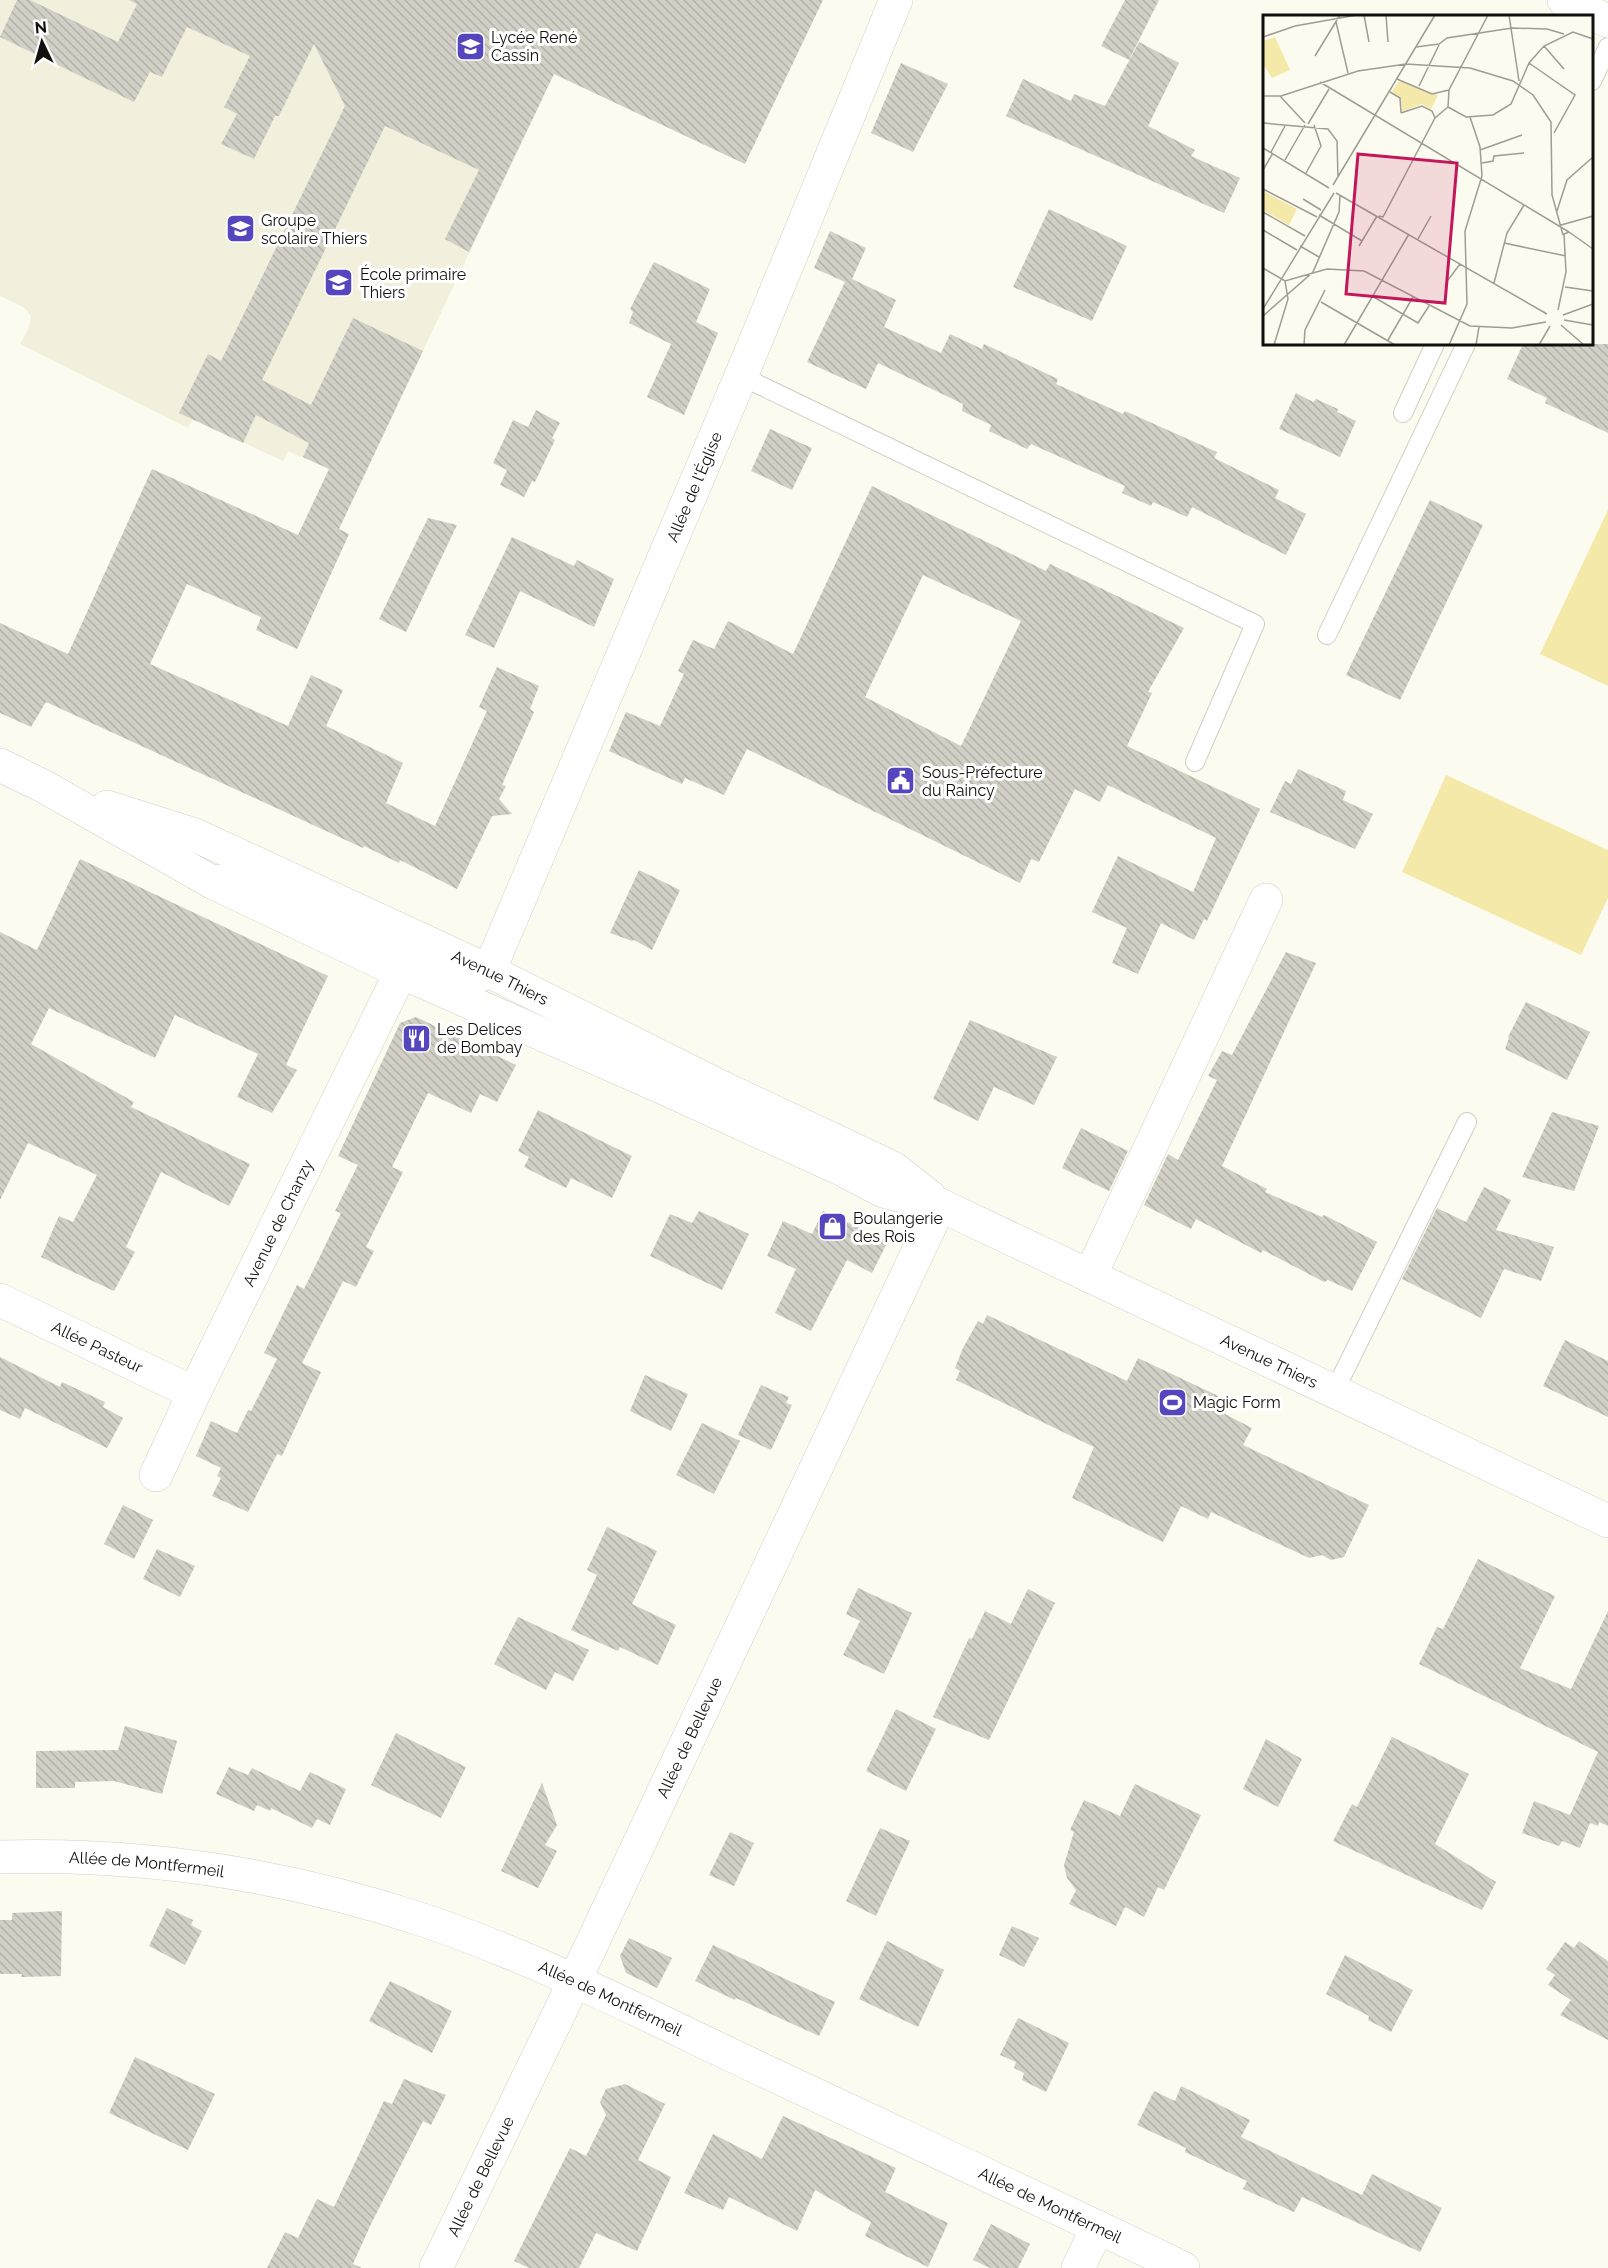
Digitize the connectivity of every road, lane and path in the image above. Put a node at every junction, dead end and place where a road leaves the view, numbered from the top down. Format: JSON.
{"nodes":[{"id":1,"x":896,"y":0,"type":"edge"},
{"id":2,"x":1608,"y":46,"type":"edge"},
{"id":3,"x":1593,"y":79,"type":"edge"},
{"id":4,"x":1435,"y":345,"type":"edge"},
{"id":5,"x":1466,"y":345,"type":"edge"},
{"id":6,"x":741,"y":376,"type":"junction"},
{"id":7,"x":1402,"y":413,"type":"dead end"},
{"id":8,"x":1327,"y":635,"type":"dead end"},
{"id":9,"x":1195,"y":762,"type":"dead end"},
{"id":10,"x":0,"y":765,"type":"edge"},
{"id":11,"x":43,"y":786,"type":"junction"},
{"id":12,"x":213,"y":882,"type":"junction"},
{"id":13,"x":1266,"y":900,"type":"dead end"},
{"id":14,"x":489,"y":971,"type":"junction"},
{"id":15,"x":401,"y":972,"type":"junction"},
{"id":16,"x":1467,"y":1122,"type":"dead end"},
{"id":17,"x":940,"y":1205,"type":"junction"},
{"id":18,"x":1090,"y":1276,"type":"junction"},
{"id":19,"x":0,"y":1300,"type":"edge"},
{"id":20,"x":1334,"y":1392,"type":"junction"},
{"id":21,"x":194,"y":1393,"type":"junction"},
{"id":22,"x":156,"y":1475,"type":"dead end"},
{"id":23,"x":1605,"y":1521,"type":"edge"},
{"id":24,"x":0,"y":1857,"type":"edge"},
{"id":25,"x":574,"y":1980,"type":"junction"},
{"id":26,"x":1098,"y":2227,"type":"junction"},
{"id":27,"x":436,"y":2268,"type":"edge"},
{"id":28,"x":1078,"y":2268,"type":"edge"},
{"id":29,"x":1184,"y":2268,"type":"edge"}],
"edges":[{"from":1,"to":6,"type":"street","name":"Allée de l'Église"},
{"from":2,"to":3,"type":"lane"},
{"from":4,"to":7,"type":"lane"},
{"from":5,"to":8,"type":"lane"},
{"from":6,"to":9,"type":"lane"},
{"from":6,"to":14,"type":"street","name":"Allée de l'Église"},
{"from":10,"to":11,"type":"street","name":"Avenue Thiers"},
{"from":11,"to":12,"type":"street","name":"Avenue Thiers"},
{"from":11,"to":14,"type":"street","name":"Avenue Thiers"},
{"from":12,"to":14,"type":"street"},
{"from":12,"to":15,"type":"street","name":"Avenue Thiers"},
{"from":13,"to":18,"type":"street"},
{"from":14,"to":17,"type":"street","name":"Avenue Thiers"},
{"from":15,"to":17,"type":"street","name":"Avenue Thiers"},
{"from":15,"to":21,"type":"street","name":"Avenue de Chanzy"},
{"from":16,"to":20,"type":"lane"},
{"from":17,"to":18,"type":"street","name":"Avenue Thiers"},
{"from":17,"to":25,"type":"street","name":"Allée de Bellevue"},
{"from":18,"to":20,"type":"street","name":"Avenue Thiers"},
{"from":19,"to":21,"type":"street","name":"Allée Pasteur"},
{"from":20,"to":23,"type":"street","name":"Avenue Thiers"},
{"from":21,"to":22,"type":"street","name":"Avenue de Chanzy"},
{"from":24,"to":25,"type":"street","name":"Allée de Montfermeil"},
{"from":25,"to":26,"type":"street","name":"Allée de Montfermeil"},
{"from":25,"to":27,"type":"street","name":"Allée de Bellevue"},
{"from":26,"to":28,"type":"street"},
{"from":26,"to":29,"type":"street","name":"Allée de Montfermeil"}]}
